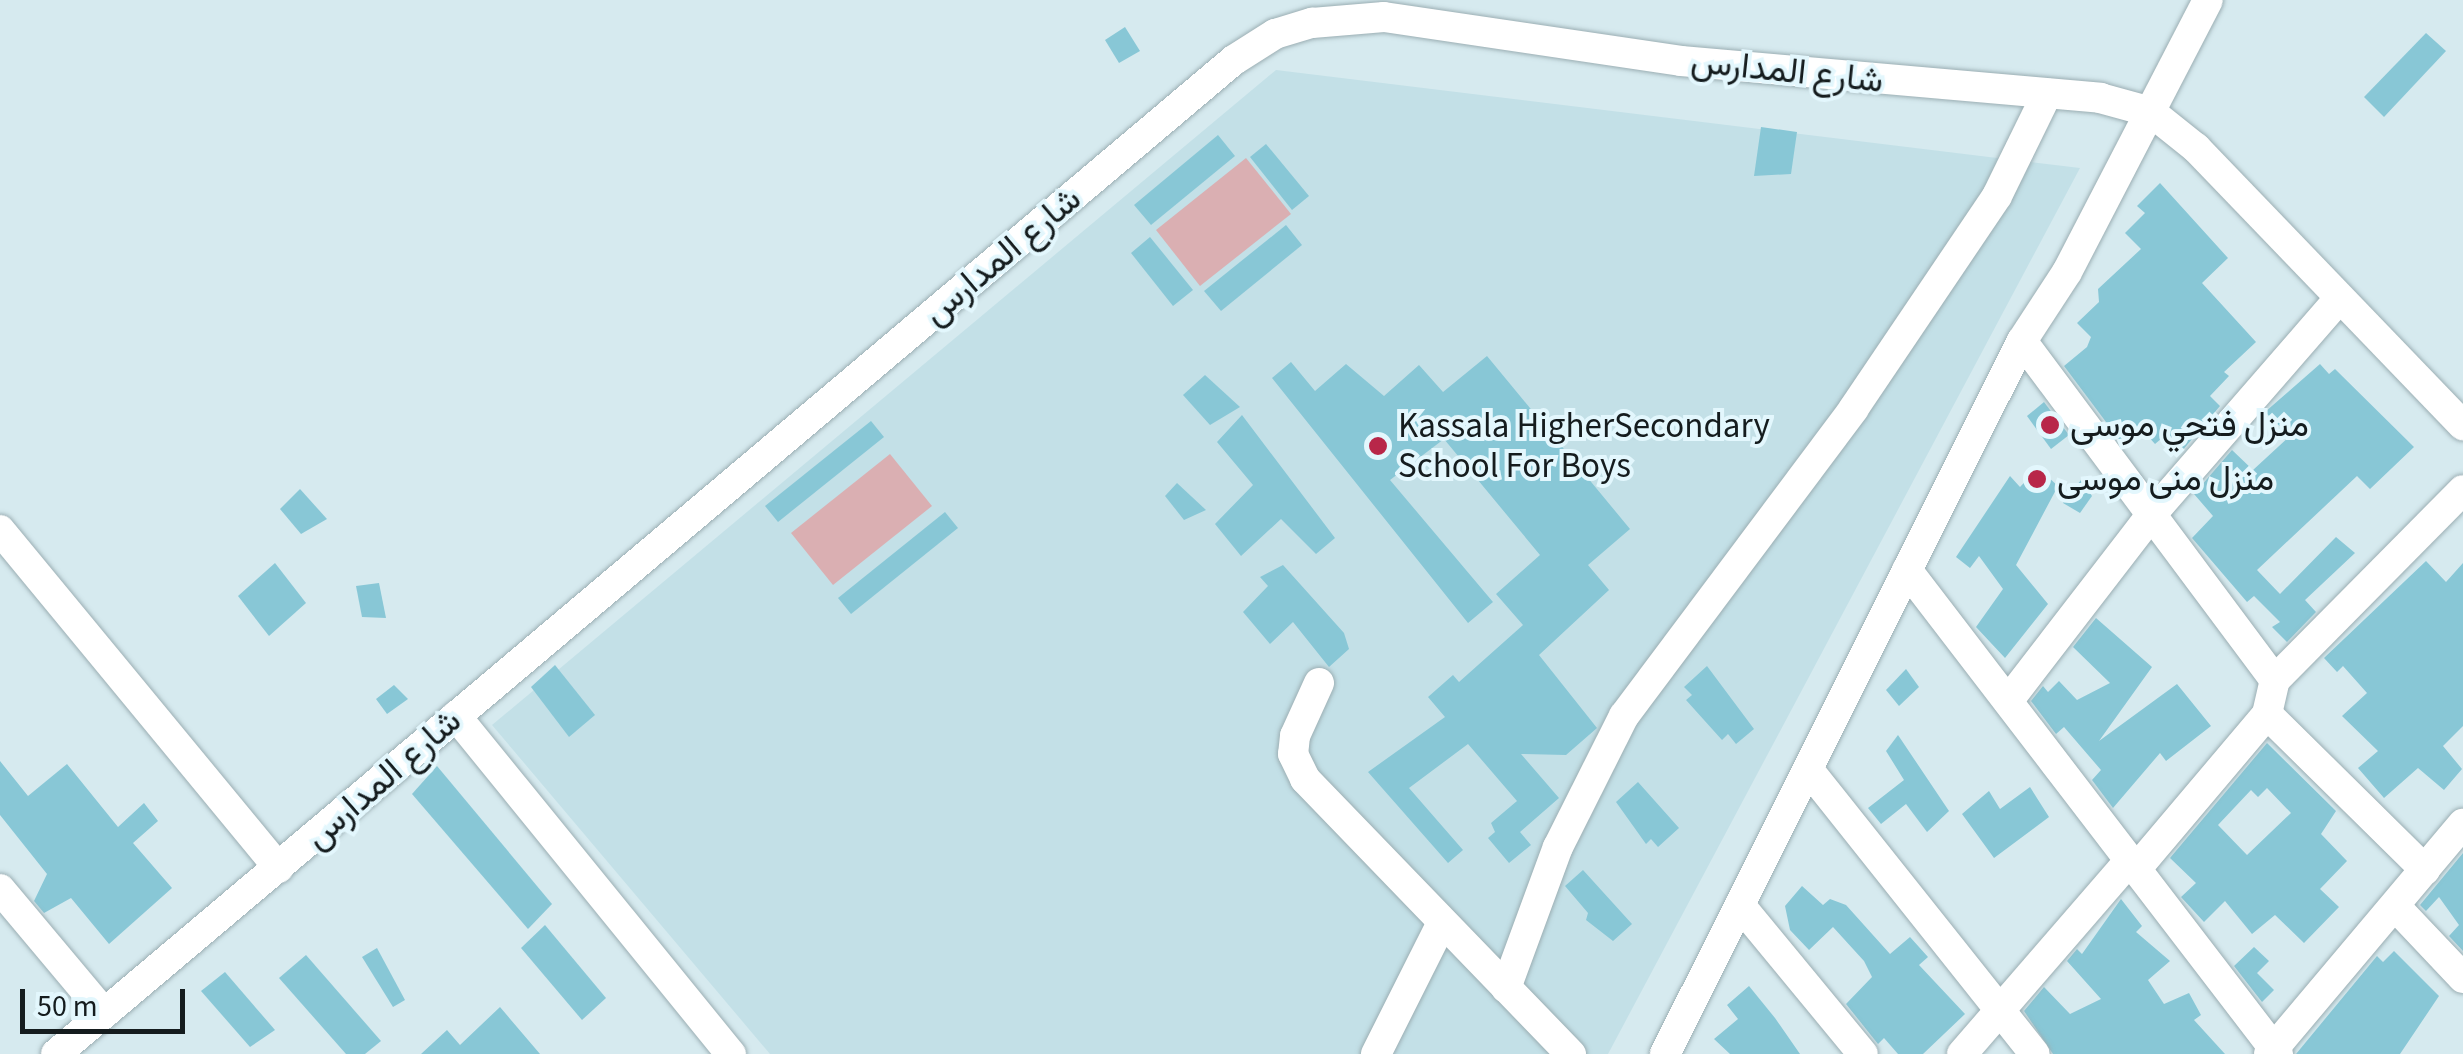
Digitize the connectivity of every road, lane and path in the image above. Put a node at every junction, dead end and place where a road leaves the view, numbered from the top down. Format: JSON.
{"nodes":[{"id":1,"x":2208,"y":0,"type":"edge"},
{"id":2,"x":2046,"y":94,"type":"junction"},
{"id":3,"x":2151,"y":112,"type":"junction"},
{"id":4,"x":2339,"y":299,"type":"junction"},
{"id":5,"x":2022,"y":341,"type":"junction"},
{"id":6,"x":2463,"y":425,"type":"edge"},
{"id":7,"x":2463,"y":490,"type":"edge"},
{"id":8,"x":2152,"y":514,"type":"junction"},
{"id":9,"x":1,"y":533,"type":"edge"},
{"id":10,"x":1907,"y":570,"type":"junction"},
{"id":11,"x":2275,"y":680,"type":"junction"},
{"id":12,"x":1319,"y":683,"type":"dead end"},
{"id":13,"x":2008,"y":701,"type":"junction"},
{"id":14,"x":2267,"y":714,"type":"junction"},
{"id":15,"x":456,"y":716,"type":"junction"},
{"id":16,"x":1808,"y":768,"type":"junction"},
{"id":17,"x":2463,"y":824,"type":"edge"},
{"id":18,"x":2133,"y":864,"type":"junction"},
{"id":19,"x":279,"y":868,"type":"junction"},
{"id":20,"x":2426,"y":870,"type":"junction"},
{"id":21,"x":0,"y":888,"type":"edge"},
{"id":22,"x":1740,"y":906,"type":"junction"},
{"id":23,"x":2395,"y":906,"type":"junction"},
{"id":24,"x":1441,"y":924,"type":"junction"},
{"id":25,"x":2463,"y":978,"type":"edge"},
{"id":26,"x":1506,"y":988,"type":"junction"},
{"id":27,"x":2002,"y":1006,"type":"junction"},
{"id":28,"x":104,"y":1013,"type":"junction"},
{"id":29,"x":1669,"y":1052,"type":"edge"},
{"id":30,"x":2274,"y":1052,"type":"edge"},
{"id":31,"x":56,"y":1054,"type":"edge"},
{"id":32,"x":731,"y":1054,"type":"edge"},
{"id":33,"x":1376,"y":1054,"type":"edge"},
{"id":34,"x":1571,"y":1054,"type":"edge"},
{"id":35,"x":1863,"y":1054,"type":"edge"},
{"id":36,"x":1962,"y":1054,"type":"edge"},
{"id":37,"x":2035,"y":1054,"type":"edge"}],
"edges":[{"from":1,"to":3,"type":"street"},
{"from":2,"to":3,"type":"street","name":"شارع المدارس"},
{"from":2,"to":15,"type":"street","name":"شارع المدارس"},
{"from":2,"to":26,"type":"street"},
{"from":3,"to":4,"type":"street"},
{"from":3,"to":5,"type":"street"},
{"from":4,"to":6,"type":"street"},
{"from":4,"to":8,"type":"street"},
{"from":5,"to":8,"type":"street"},
{"from":5,"to":10,"type":"street"},
{"from":7,"to":11,"type":"street"},
{"from":8,"to":11,"type":"street"},
{"from":8,"to":13,"type":"street"},
{"from":9,"to":19,"type":"street"},
{"from":10,"to":13,"type":"street"},
{"from":10,"to":16,"type":"street"},
{"from":11,"to":14,"type":"street"},
{"from":12,"to":24,"type":"street"},
{"from":13,"to":18,"type":"street"},
{"from":14,"to":18,"type":"street"},
{"from":14,"to":20,"type":"street"},
{"from":15,"to":19,"type":"street","name":"شارع المدارس"},
{"from":15,"to":32,"type":"street"},
{"from":16,"to":22,"type":"street"},
{"from":16,"to":27,"type":"street"},
{"from":17,"to":20,"type":"street"},
{"from":18,"to":27,"type":"street"},
{"from":18,"to":30,"type":"street"},
{"from":19,"to":28,"type":"street","name":"شارع المدارس"},
{"from":20,"to":23,"type":"street"},
{"from":21,"to":28,"type":"street"},
{"from":22,"to":29,"type":"street"},
{"from":22,"to":35,"type":"street"},
{"from":23,"to":25,"type":"street"},
{"from":23,"to":30,"type":"street"},
{"from":24,"to":26,"type":"street"},
{"from":24,"to":33,"type":"street"},
{"from":26,"to":34,"type":"street"},
{"from":27,"to":36,"type":"street"},
{"from":27,"to":37,"type":"street"},
{"from":28,"to":31,"type":"street","name":"شارع المدارس"}]}
